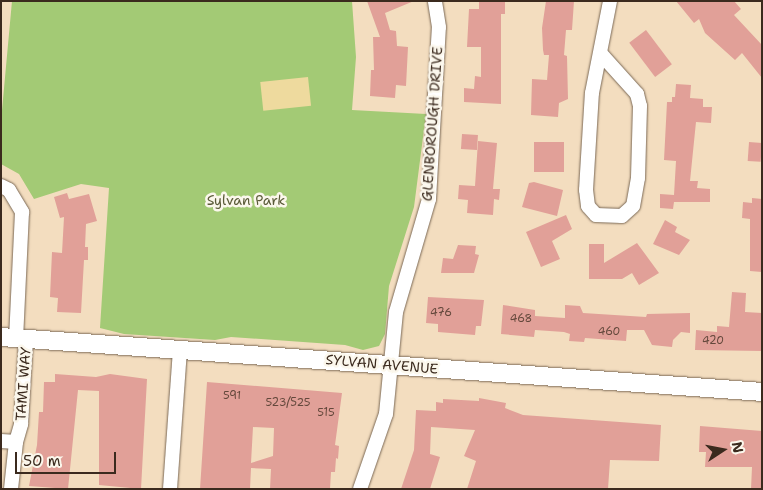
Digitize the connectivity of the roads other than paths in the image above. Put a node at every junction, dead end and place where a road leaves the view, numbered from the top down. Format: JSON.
{"nodes":[{"id":1,"x":435,"y":1,"type":"edge"},
{"id":2,"x":610,"y":1,"type":"edge"},
{"id":3,"x":601,"y":54,"type":"junction"},
{"id":4,"x":1,"y":186,"type":"edge"},
{"id":5,"x":15,"y":338,"type":"edge"},
{"id":6,"x":180,"y":349,"type":"junction"},
{"id":7,"x":392,"y":363,"type":"junction"},
{"id":8,"x":762,"y":392,"type":"edge"},
{"id":9,"x":1,"y":441,"type":"edge"},
{"id":10,"x":16,"y":442,"type":"junction"},
{"id":11,"x":11,"y":489,"type":"edge"},
{"id":12,"x":170,"y":489,"type":"edge"},
{"id":13,"x":360,"y":489,"type":"edge"}],
"edges":[{"from":1,"to":7,"type":"street","name":"GLENBOROUGH DRIVE"},
{"from":2,"to":3,"type":"street"},
{"from":3,"to":3,"type":"street"},
{"from":4,"to":5,"type":"street","name":"TAMI WAY"},
{"from":5,"to":6,"type":"street","name":"SYLVAN AVENUE"},
{"from":5,"to":10,"type":"street","name":"TAMI WAY"},
{"from":6,"to":7,"type":"street","name":"SYLVAN AVENUE"},
{"from":6,"to":12,"type":"street"},
{"from":7,"to":8,"type":"street","name":"SYLVAN AVENUE"},
{"from":7,"to":13,"type":"street","name":"GLENBOROUGH DRIVE"},
{"from":9,"to":10,"type":"street"},
{"from":10,"to":11,"type":"street","name":"TAMI WAY"}]}
